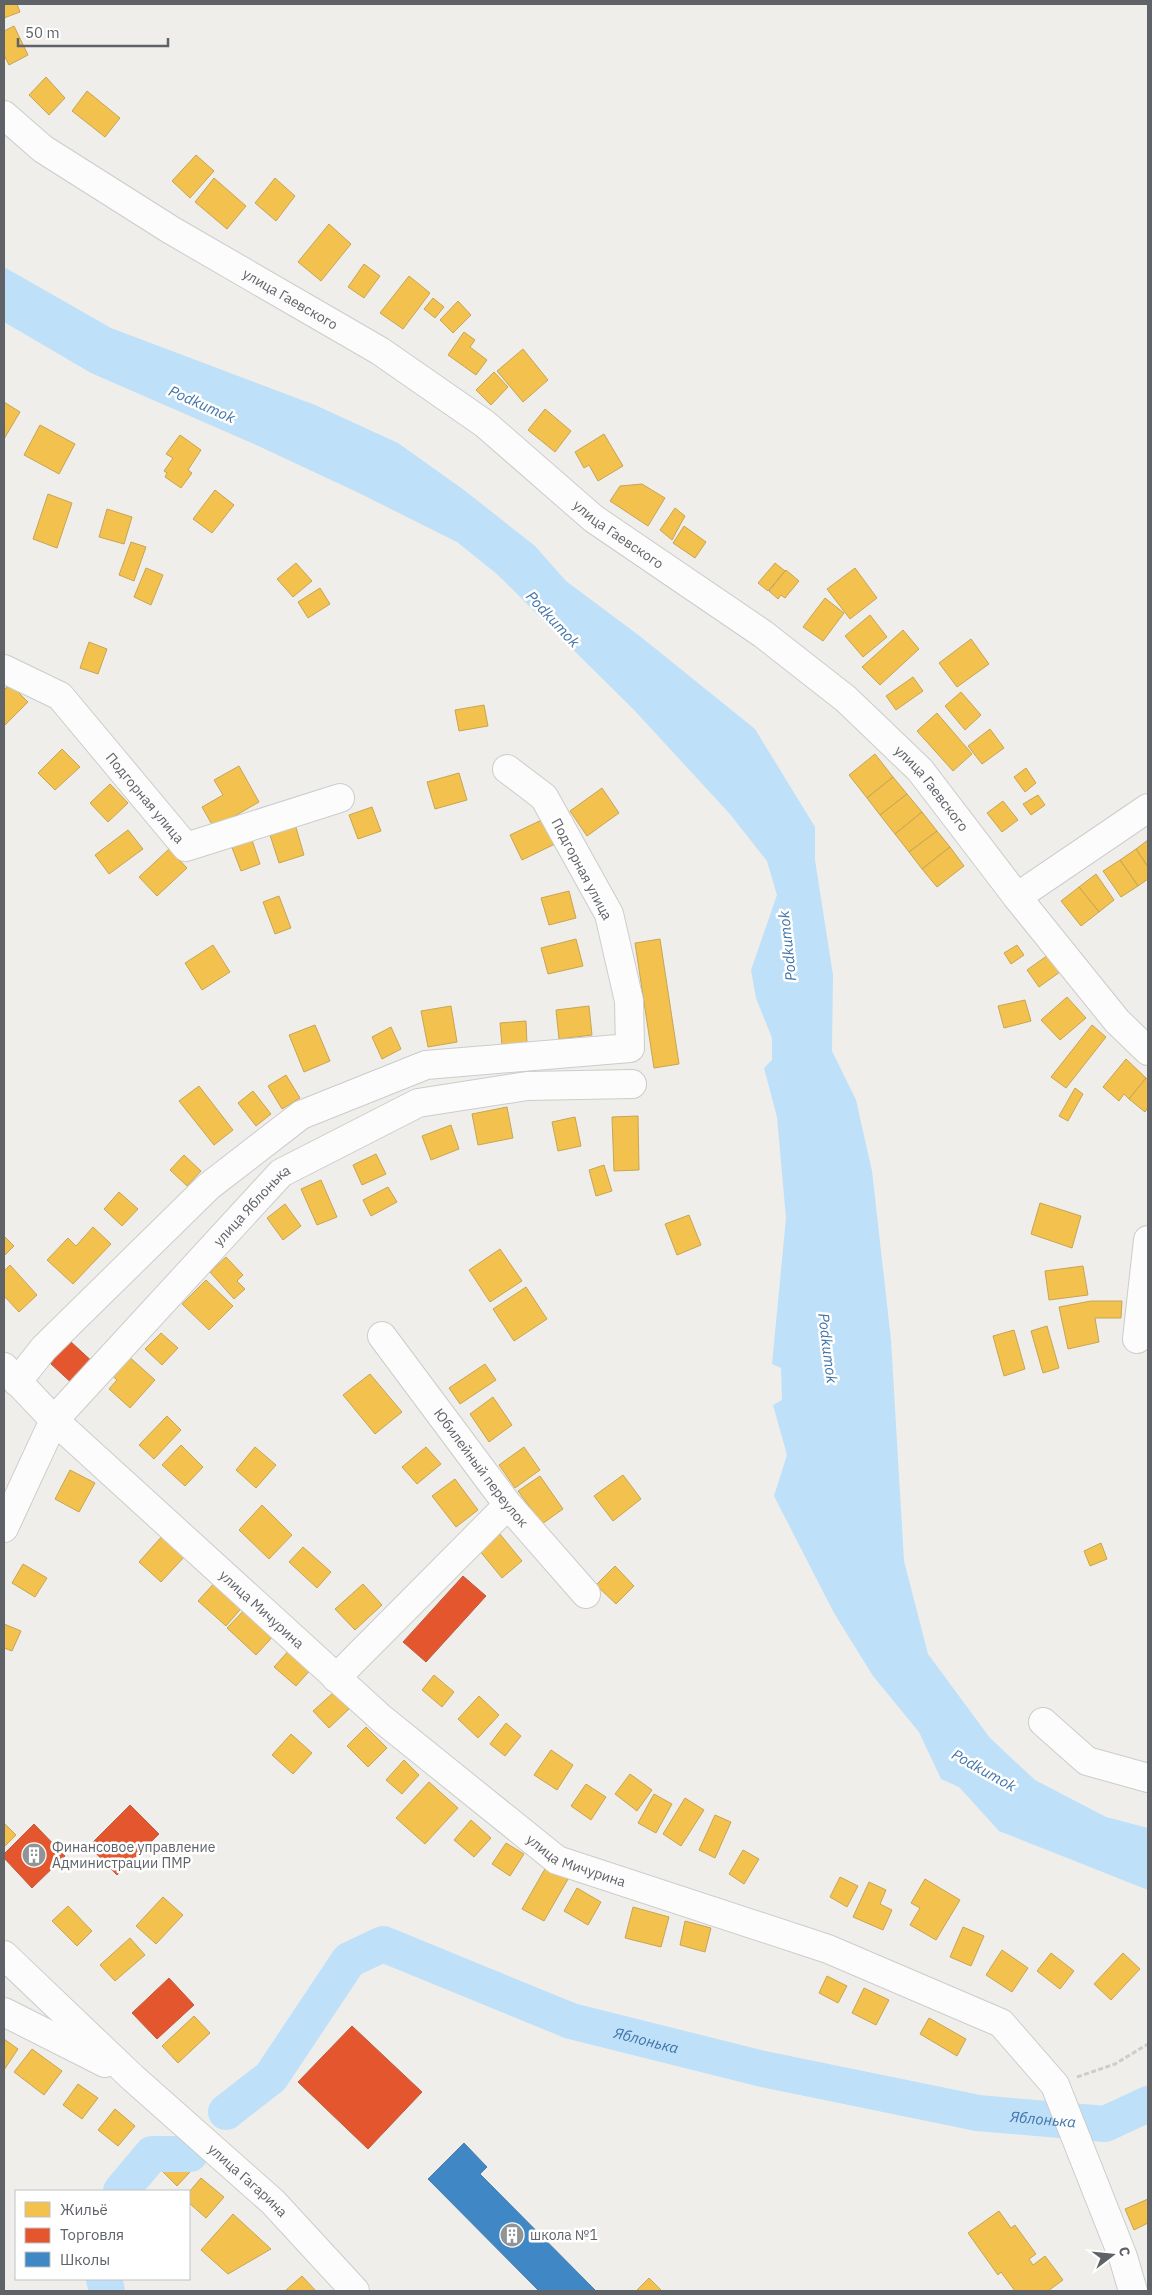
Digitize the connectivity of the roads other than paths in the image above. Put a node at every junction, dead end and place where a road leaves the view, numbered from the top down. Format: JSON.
{"nodes":[{"id":1,"x":4,"y":115,"type":"edge"},
{"id":2,"x":4,"y":669,"type":"edge"},
{"id":3,"x":507,"y":769,"type":"dead end"},
{"id":4,"x":340,"y":798,"type":"dead end"},
{"id":5,"x":1148,"y":808,"type":"edge"},
{"id":6,"x":1016,"y":897,"type":"junction"},
{"id":7,"x":1148,"y":1051,"type":"edge"},
{"id":8,"x":632,"y":1084,"type":"dead end"},
{"id":9,"x":1148,"y":1240,"type":"edge"},
{"id":10,"x":382,"y":1336,"type":"dead end"},
{"id":11,"x":1137,"y":1339,"type":"dead end"},
{"id":12,"x":11,"y":1374,"type":"edge"},
{"id":13,"x":54,"y":1420,"type":"junction"},
{"id":14,"x":508,"y":1505,"type":"junction"},
{"id":15,"x":4,"y":1528,"type":"edge"},
{"id":16,"x":586,"y":1594,"type":"dead end"},
{"id":17,"x":336,"y":1678,"type":"junction"},
{"id":18,"x":1043,"y":1722,"type":"dead end"},
{"id":19,"x":1148,"y":1778,"type":"edge"},
{"id":20,"x":4,"y":1955,"type":"edge"},
{"id":21,"x":4,"y":2012,"type":"edge"},
{"id":22,"x":133,"y":2078,"type":"junction"},
{"id":23,"x":355,"y":2291,"type":"edge"},
{"id":24,"x":1132,"y":2291,"type":"edge"}],
"edges":[{"from":1,"to":6,"type":"street","name":"улица Гаевского"},
{"from":2,"to":4,"type":"street","name":"Подгорная улица"},
{"from":3,"to":12,"type":"street","name":"Подгорная улица"},
{"from":5,"to":6,"type":"street"},
{"from":6,"to":7,"type":"street","name":"улица Гаевского"},
{"from":8,"to":13,"type":"street","name":"улица Яблонька"},
{"from":9,"to":11,"type":"street"},
{"from":10,"to":14,"type":"street","name":"Юбилейный переулок"},
{"from":12,"to":13,"type":"street","name":"улица Мичурина"},
{"from":13,"to":15,"type":"street","name":"улица Яблонька"},
{"from":13,"to":17,"type":"street","name":"улица Мичурина"},
{"from":14,"to":16,"type":"street","name":"Юбилейный переулок"},
{"from":14,"to":17,"type":"street"},
{"from":17,"to":24,"type":"street","name":"улица Мичурина"},
{"from":18,"to":19,"type":"street"},
{"from":20,"to":22,"type":"street","name":"улица Гагарина"},
{"from":21,"to":22,"type":"street","name":"улица Гагарина"},
{"from":22,"to":23,"type":"street","name":"улица Гагарина"}]}
